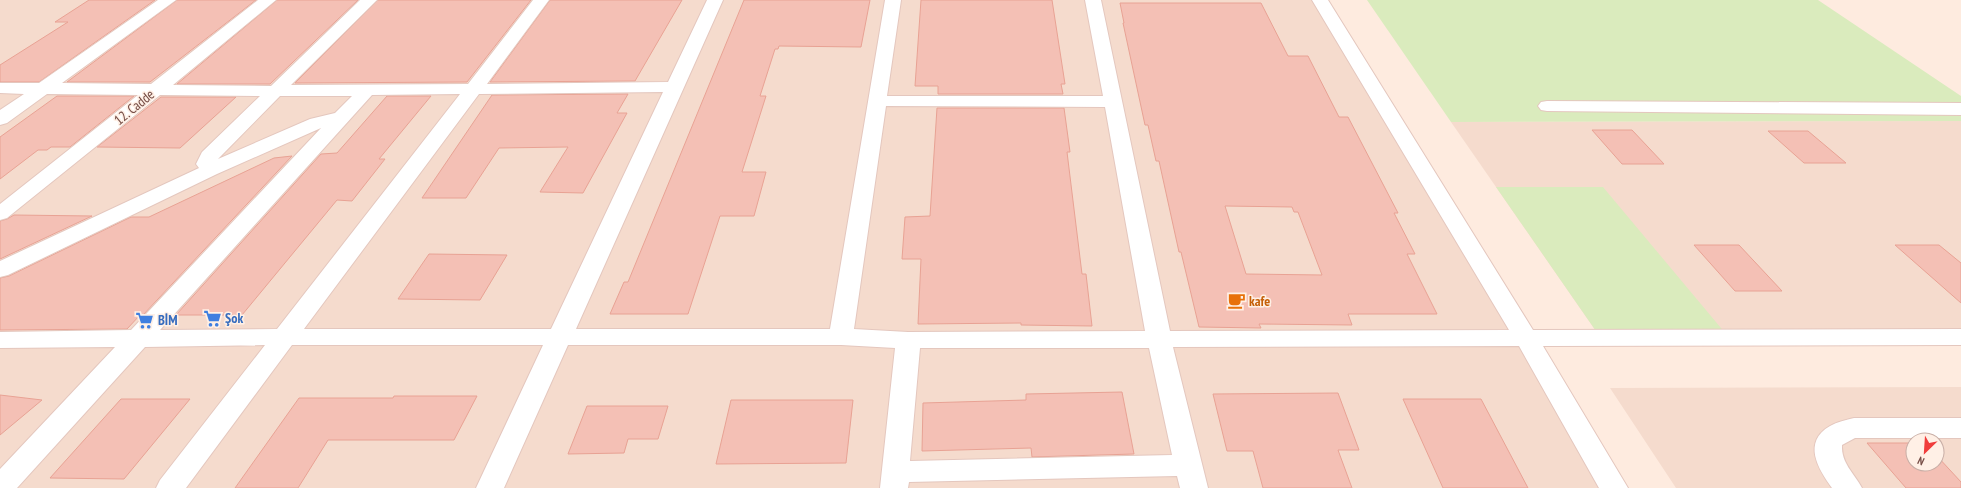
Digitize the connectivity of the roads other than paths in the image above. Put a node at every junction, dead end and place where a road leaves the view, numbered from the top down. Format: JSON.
{"nodes":[{"id":1,"x":168,"y":0,"type":"edge"},
{"id":2,"x":268,"y":0,"type":"edge"},
{"id":3,"x":369,"y":0,"type":"edge"},
{"id":4,"x":541,"y":0,"type":"edge"},
{"id":5,"x":715,"y":0,"type":"edge"},
{"id":6,"x":893,"y":0,"type":"edge"},
{"id":7,"x":1093,"y":0,"type":"edge"},
{"id":8,"x":1320,"y":0,"type":"edge"},
{"id":9,"x":675,"y":87,"type":"junction"},
{"id":10,"x":0,"y":88,"type":"edge"},
{"id":11,"x":42,"y":88,"type":"junction"},
{"id":12,"x":474,"y":89,"type":"junction"},
{"id":13,"x":156,"y":90,"type":"junction"},
{"id":14,"x":367,"y":90,"type":"junction"},
{"id":15,"x":274,"y":91,"type":"junction"},
{"id":16,"x":877,"y":100,"type":"junction"},
{"id":17,"x":1114,"y":102,"type":"junction"},
{"id":18,"x":1547,"y":106,"type":"dead end"},
{"id":19,"x":1961,"y":109,"type":"edge"},
{"id":20,"x":342,"y":117,"type":"junction"},
{"id":21,"x":0,"y":119,"type":"edge"},
{"id":22,"x":210,"y":170,"type":"junction"},
{"id":23,"x":9,"y":199,"type":"edge"},
{"id":24,"x":0,"y":214,"type":"edge"},
{"id":25,"x":0,"y":270,"type":"edge"},
{"id":26,"x":286,"y":337,"type":"junction"},
{"id":27,"x":560,"y":337,"type":"junction"},
{"id":28,"x":1961,"y":337,"type":"edge"},
{"id":29,"x":841,"y":338,"type":"junction"},
{"id":30,"x":1526,"y":338,"type":"junction"},
{"id":31,"x":1159,"y":339,"type":"junction"},
{"id":32,"x":0,"y":340,"type":"edge"},
{"id":33,"x":135,"y":340,"type":"junction"},
{"id":34,"x":908,"y":340,"type":"junction"},
{"id":35,"x":1961,"y":428,"type":"edge"},
{"id":36,"x":1191,"y":476,"type":"edge"},
{"id":37,"x":894,"y":480,"type":"edge"},
{"id":38,"x":0,"y":488,"type":"edge"},
{"id":39,"x":170,"y":488,"type":"edge"},
{"id":40,"x":490,"y":488,"type":"edge"},
{"id":41,"x":1614,"y":488,"type":"edge"},
{"id":42,"x":1848,"y":488,"type":"edge"}],
"edges":[{"from":1,"to":11,"type":"street"},
{"from":2,"to":13,"type":"street","name":"12. Cadde"},
{"from":3,"to":15,"type":"street"},
{"from":4,"to":12,"type":"street"},
{"from":5,"to":9,"type":"street"},
{"from":6,"to":16,"type":"street"},
{"from":7,"to":17,"type":"street"},
{"from":8,"to":30,"type":"street"},
{"from":9,"to":12,"type":"street"},
{"from":9,"to":27,"type":"street"},
{"from":10,"to":11,"type":"street"},
{"from":11,"to":13,"type":"street"},
{"from":11,"to":21,"type":"street"},
{"from":12,"to":14,"type":"street"},
{"from":12,"to":26,"type":"street"},
{"from":13,"to":15,"type":"street"},
{"from":13,"to":23,"type":"street","name":"12. Cadde"},
{"from":14,"to":15,"type":"street"},
{"from":14,"to":20,"type":"street"},
{"from":15,"to":22,"type":"street"},
{"from":16,"to":17,"type":"street"},
{"from":16,"to":29,"type":"street"},
{"from":17,"to":31,"type":"street"},
{"from":18,"to":19,"type":"street"},
{"from":20,"to":22,"type":"street"},
{"from":20,"to":33,"type":"street"},
{"from":22,"to":25,"type":"street"},
{"from":23,"to":24,"type":"street","name":"12. Cadde"},
{"from":26,"to":27,"type":"street"},
{"from":26,"to":33,"type":"street"},
{"from":26,"to":39,"type":"street"},
{"from":27,"to":29,"type":"street"},
{"from":27,"to":40,"type":"street"},
{"from":28,"to":30,"type":"street"},
{"from":29,"to":34,"type":"street"},
{"from":30,"to":31,"type":"street"},
{"from":30,"to":41,"type":"street"},
{"from":31,"to":34,"type":"street"},
{"from":31,"to":36,"type":"street"},
{"from":32,"to":33,"type":"street"},
{"from":33,"to":38,"type":"street"},
{"from":34,"to":37,"type":"street"},
{"from":35,"to":42,"type":"street"},
{"from":36,"to":37,"type":"street"}]}
